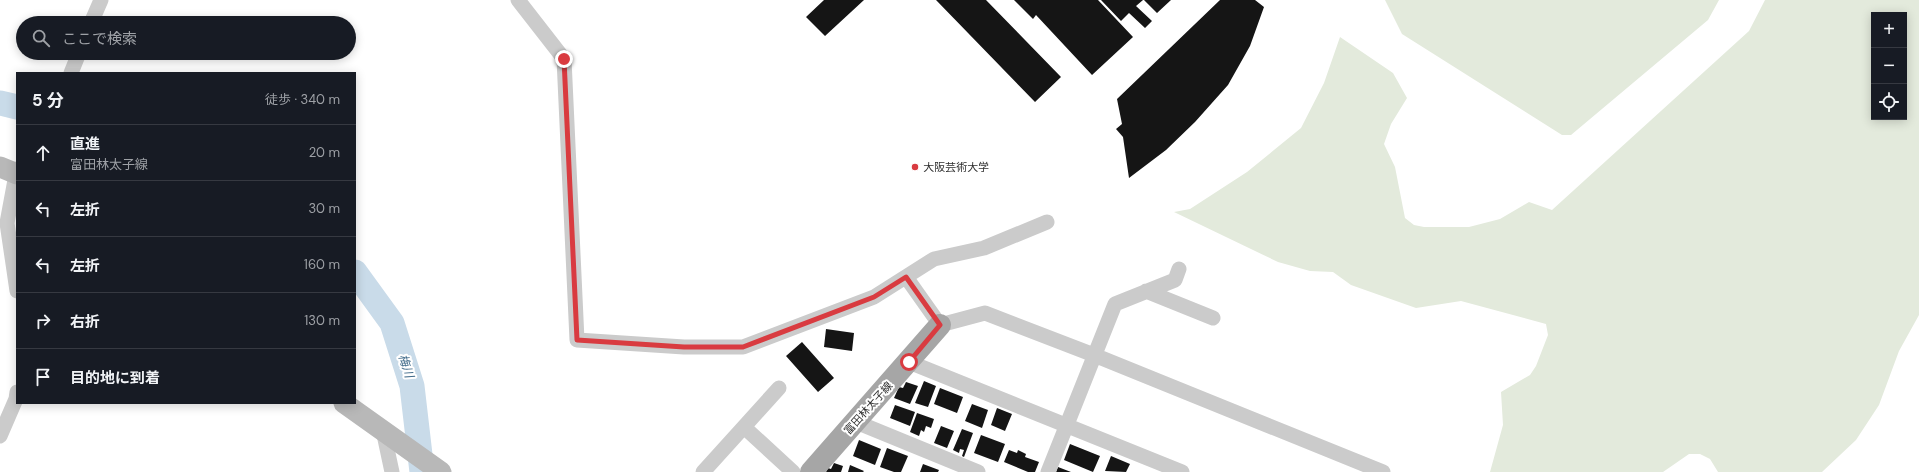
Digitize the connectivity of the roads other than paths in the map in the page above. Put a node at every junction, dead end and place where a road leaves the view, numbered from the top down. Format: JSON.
{"nodes":[{"id":1,"x":101,"y":0,"type":"edge"},
{"id":2,"x":518,"y":0,"type":"edge"},
{"id":3,"x":94,"y":16,"type":"edge"},
{"id":4,"x":76,"y":60,"type":"edge"},
{"id":5,"x":71,"y":72,"type":"edge"},
{"id":6,"x":12,"y":171,"type":"edge"},
{"id":7,"x":1047,"y":222,"type":"dead end"},
{"id":8,"x":1179,"y":269,"type":"dead end"},
{"id":9,"x":906,"y":277,"type":"junction"},
{"id":10,"x":16,"y":284,"type":"edge"},
{"id":11,"x":1146,"y":292,"type":"junction"},
{"id":12,"x":1213,"y":318,"type":"dead end"},
{"id":13,"x":940,"y":325,"type":"junction"},
{"id":14,"x":1094,"y":355,"type":"junction"},
{"id":15,"x":909,"y":362,"type":"junction"},
{"id":16,"x":779,"y":388,"type":"dead end"},
{"id":17,"x":16,"y":399,"type":"edge"},
{"id":18,"x":345,"y":404,"type":"edge"},
{"id":19,"x":856,"y":422,"type":"junction"},
{"id":20,"x":744,"y":427,"type":"junction"},
{"id":21,"x":1067,"y":427,"type":"junction"},
{"id":22,"x":391,"y":435,"type":"junction"},
{"id":23,"x":0,"y":436,"type":"edge"},
{"id":24,"x":1155,"y":467,"type":"edge"},
{"id":25,"x":1374,"y":470,"type":"edge"},
{"id":26,"x":392,"y":472,"type":"edge"},
{"id":27,"x":441,"y":472,"type":"edge"},
{"id":28,"x":703,"y":472,"type":"edge"},
{"id":29,"x":793,"y":472,"type":"edge"},
{"id":30,"x":812,"y":472,"type":"edge"},
{"id":31,"x":978,"y":472,"type":"edge"},
{"id":32,"x":1048,"y":472,"type":"edge"},
{"id":33,"x":1182,"y":472,"type":"edge"}],
"edges":[{"from":1,"to":3,"type":"street"},
{"from":2,"to":9,"type":"street"},
{"from":4,"to":5,"type":"street"},
{"from":6,"to":10,"type":"street"},
{"from":7,"to":9,"type":"street"},
{"from":8,"to":11,"type":"street"},
{"from":9,"to":13,"type":"street"},
{"from":11,"to":12,"type":"street"},
{"from":11,"to":14,"type":"street"},
{"from":13,"to":14,"type":"street"},
{"from":13,"to":15,"type":"main road","name":"富田林太子線"},
{"from":14,"to":21,"type":"street"},
{"from":14,"to":25,"type":"street"},
{"from":15,"to":19,"type":"main road","name":"富田林太子線"},
{"from":15,"to":21,"type":"street"},
{"from":16,"to":20,"type":"street"},
{"from":17,"to":23,"type":"street"},
{"from":18,"to":22,"type":"street"},
{"from":19,"to":30,"type":"main road","name":"富田林太子線"},
{"from":19,"to":31,"type":"street"},
{"from":20,"to":28,"type":"street"},
{"from":20,"to":29,"type":"street"},
{"from":21,"to":24,"type":"street"},
{"from":21,"to":32,"type":"street"},
{"from":22,"to":26,"type":"street"},
{"from":22,"to":27,"type":"street"},
{"from":24,"to":33,"type":"street"}]}
